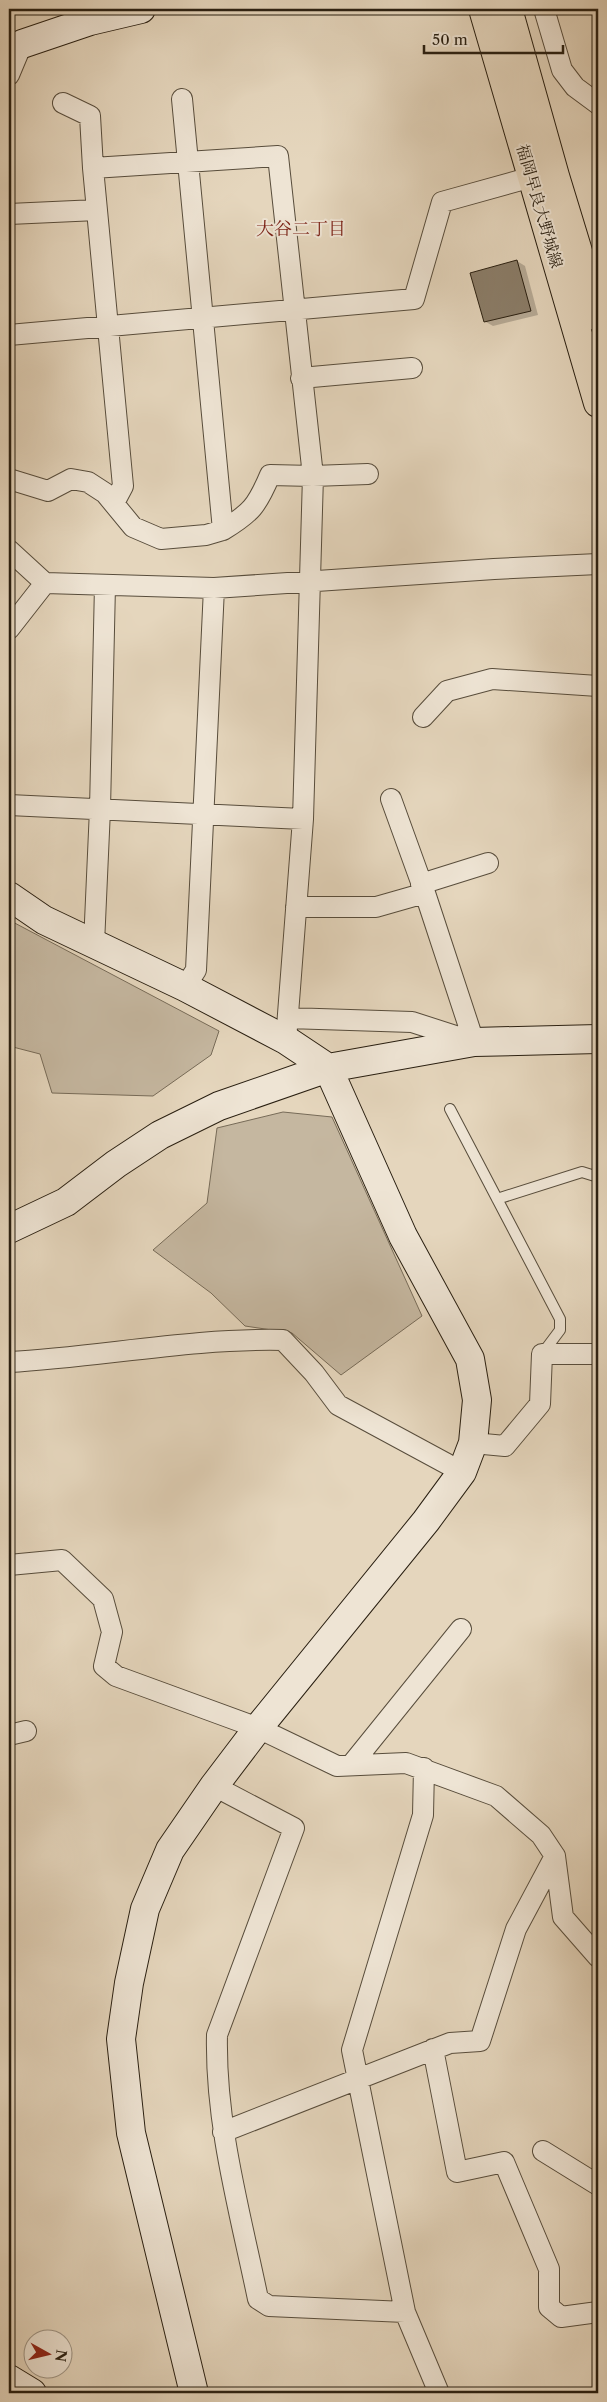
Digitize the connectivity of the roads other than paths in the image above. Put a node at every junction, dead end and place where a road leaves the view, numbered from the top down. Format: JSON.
{"nodes":[{"id":1,"x":141,"y":9,"type":"edge"},
{"id":2,"x":483,"y":9,"type":"edge"},
{"id":3,"x":508,"y":9,"type":"edge"},
{"id":4,"x":544,"y":9,"type":"edge"},
{"id":5,"x":15,"y":45,"type":"edge"},
{"id":6,"x":9,"y":75,"type":"edge"},
{"id":7,"x":182,"y":98,"type":"dead end"},
{"id":8,"x":63,"y":102,"type":"dead end"},
{"id":9,"x":598,"y":104,"type":"edge"},
{"id":10,"x":188,"y":160,"type":"junction"},
{"id":11,"x":92,"y":168,"type":"junction"},
{"id":12,"x":532,"y":177,"type":"junction"},
{"id":13,"x":97,"y":210,"type":"junction"},
{"id":14,"x":9,"y":214,"type":"edge"},
{"id":15,"x":294,"y":309,"type":"junction"},
{"id":16,"x":598,"y":316,"type":"edge"},
{"id":17,"x":203,"y":318,"type":"junction"},
{"id":18,"x":109,"y":326,"type":"junction"},
{"id":19,"x":9,"y":335,"type":"edge"},
{"id":20,"x":590,"y":358,"type":"edge"},
{"id":21,"x":412,"y":368,"type":"dead end"},
{"id":22,"x":301,"y":378,"type":"junction"},
{"id":23,"x":598,"y":403,"type":"edge"},
{"id":24,"x":368,"y":474,"type":"dead end"},
{"id":25,"x":313,"y":476,"type":"junction"},
{"id":26,"x":9,"y":479,"type":"edge"},
{"id":27,"x":114,"y":503,"type":"junction"},
{"id":28,"x":222,"y":530,"type":"junction"},
{"id":29,"x":9,"y":550,"type":"edge"},
{"id":30,"x":598,"y":564,"type":"edge"},
{"id":31,"x":310,"y":582,"type":"junction"},
{"id":32,"x":46,"y":583,"type":"junction"},
{"id":33,"x":106,"y":584,"type":"junction"},
{"id":34,"x":214,"y":588,"type":"junction"},
{"id":35,"x":9,"y":629,"type":"edge"},
{"id":36,"x":598,"y":686,"type":"edge"},
{"id":37,"x":424,"y":717,"type":"dead end"},
{"id":38,"x":391,"y":799,"type":"dead end"},
{"id":39,"x":9,"y":805,"type":"edge"},
{"id":40,"x":100,"y":809,"type":"junction"},
{"id":41,"x":205,"y":814,"type":"junction"},
{"id":42,"x":303,"y":819,"type":"junction"},
{"id":43,"x":488,"y":863,"type":"dead end"},
{"id":44,"x":423,"y":888,"type":"junction"},
{"id":45,"x":9,"y":896,"type":"edge"},
{"id":46,"x":296,"y":908,"type":"junction"},
{"id":47,"x":94,"y":944,"type":"junction"},
{"id":48,"x":185,"y":987,"type":"junction"},
{"id":49,"x":287,"y":1029,"type":"junction"},
{"id":50,"x":598,"y":1039,"type":"edge"},
{"id":51,"x":474,"y":1042,"type":"junction"},
{"id":52,"x":328,"y":1068,"type":"junction"},
{"id":53,"x":450,"y":1109,"type":"dead end"},
{"id":54,"x":598,"y":1177,"type":"edge"},
{"id":55,"x":497,"y":1199,"type":"junction"},
{"id":56,"x":9,"y":1229,"type":"edge"},
{"id":57,"x":542,"y":1354,"type":"junction"},
{"id":58,"x":598,"y":1354,"type":"edge"},
{"id":59,"x":9,"y":1362,"type":"edge"},
{"id":60,"x":473,"y":1443,"type":"junction"},
{"id":61,"x":462,"y":1472,"type":"junction"},
{"id":62,"x":9,"y":1564,"type":"edge"},
{"id":63,"x":461,"y":1629,"type":"dead end"},
{"id":64,"x":258,"y":1728,"type":"junction"},
{"id":65,"x":352,"y":1764,"type":"junction"},
{"id":66,"x":424,"y":1768,"type":"junction"},
{"id":67,"x":214,"y":1786,"type":"junction"},
{"id":68,"x":555,"y":1856,"type":"junction"},
{"id":69,"x":598,"y":1957,"type":"edge"},
{"id":70,"x":434,"y":2049,"type":"junction"},
{"id":71,"x":358,"y":2079,"type":"junction"},
{"id":72,"x":223,"y":2132,"type":"junction"},
{"id":73,"x":543,"y":2151,"type":"dead end"},
{"id":74,"x":598,"y":2185,"type":"edge"},
{"id":75,"x":405,"y":2312,"type":"junction"},
{"id":76,"x":598,"y":2312,"type":"edge"},
{"id":77,"x":9,"y":2379,"type":"edge"},
{"id":78,"x":32,"y":2393,"type":"edge"},
{"id":79,"x":194,"y":2393,"type":"edge"},
{"id":80,"x":439,"y":2393,"type":"edge"}],
"edges":[{"from":1,"to":5,"type":"street"},
{"from":2,"to":12,"type":"main road","name":"福岡早良大野城線"},
{"from":3,"to":16,"type":"main road","name":"福岡早良大野城線"},
{"from":4,"to":9,"type":"street"},
{"from":5,"to":6,"type":"street"},
{"from":7,"to":10,"type":"street"},
{"from":8,"to":11,"type":"street"},
{"from":10,"to":11,"type":"street"},
{"from":10,"to":15,"type":"street"},
{"from":10,"to":17,"type":"street"},
{"from":11,"to":13,"type":"street"},
{"from":12,"to":15,"type":"street"},
{"from":12,"to":20,"type":"main road","name":"福岡早良大野城線"},
{"from":13,"to":14,"type":"street"},
{"from":13,"to":18,"type":"street"},
{"from":15,"to":17,"type":"street"},
{"from":15,"to":22,"type":"street"},
{"from":17,"to":18,"type":"street"},
{"from":17,"to":28,"type":"street"},
{"from":18,"to":19,"type":"street"},
{"from":18,"to":27,"type":"street"},
{"from":20,"to":23,"type":"main road","name":"福岡早良大野城線"},
{"from":21,"to":22,"type":"street"},
{"from":22,"to":25,"type":"street"},
{"from":24,"to":25,"type":"street"},
{"from":25,"to":28,"type":"street"},
{"from":25,"to":31,"type":"street"},
{"from":26,"to":27,"type":"street"},
{"from":27,"to":28,"type":"street"},
{"from":29,"to":32,"type":"street"},
{"from":30,"to":31,"type":"street"},
{"from":31,"to":34,"type":"street"},
{"from":31,"to":42,"type":"street"},
{"from":32,"to":33,"type":"street"},
{"from":32,"to":35,"type":"street"},
{"from":33,"to":34,"type":"street"},
{"from":33,"to":40,"type":"street"},
{"from":34,"to":41,"type":"street"},
{"from":36,"to":37,"type":"street"},
{"from":38,"to":44,"type":"street"},
{"from":39,"to":40,"type":"street"},
{"from":40,"to":41,"type":"street"},
{"from":40,"to":47,"type":"street"},
{"from":41,"to":42,"type":"street"},
{"from":41,"to":48,"type":"street"},
{"from":42,"to":46,"type":"street"},
{"from":43,"to":44,"type":"street"},
{"from":44,"to":46,"type":"street"},
{"from":44,"to":51,"type":"street"},
{"from":45,"to":47,"type":"street"},
{"from":46,"to":49,"type":"street"},
{"from":47,"to":48,"type":"street"},
{"from":48,"to":49,"type":"street"},
{"from":49,"to":51,"type":"street"},
{"from":49,"to":52,"type":"street"},
{"from":50,"to":51,"type":"street"},
{"from":51,"to":52,"type":"street"},
{"from":52,"to":56,"type":"street"},
{"from":52,"to":60,"type":"street"},
{"from":53,"to":55,"type":"lane"},
{"from":54,"to":55,"type":"lane"},
{"from":55,"to":57,"type":"lane"},
{"from":57,"to":58,"type":"street"},
{"from":57,"to":60,"type":"street"},
{"from":59,"to":61,"type":"street"},
{"from":60,"to":61,"type":"street"},
{"from":61,"to":64,"type":"street"},
{"from":62,"to":64,"type":"street"},
{"from":63,"to":65,"type":"street"},
{"from":64,"to":65,"type":"street"},
{"from":64,"to":67,"type":"street"},
{"from":65,"to":66,"type":"street"},
{"from":66,"to":68,"type":"street"},
{"from":66,"to":71,"type":"street"},
{"from":67,"to":72,"type":"street"},
{"from":67,"to":79,"type":"street"},
{"from":68,"to":69,"type":"street"},
{"from":68,"to":70,"type":"street"},
{"from":70,"to":71,"type":"street"},
{"from":70,"to":76,"type":"street"},
{"from":71,"to":72,"type":"street"},
{"from":71,"to":75,"type":"street"},
{"from":72,"to":75,"type":"street"},
{"from":73,"to":74,"type":"street"},
{"from":75,"to":80,"type":"street"},
{"from":77,"to":78,"type":"street"}]}
